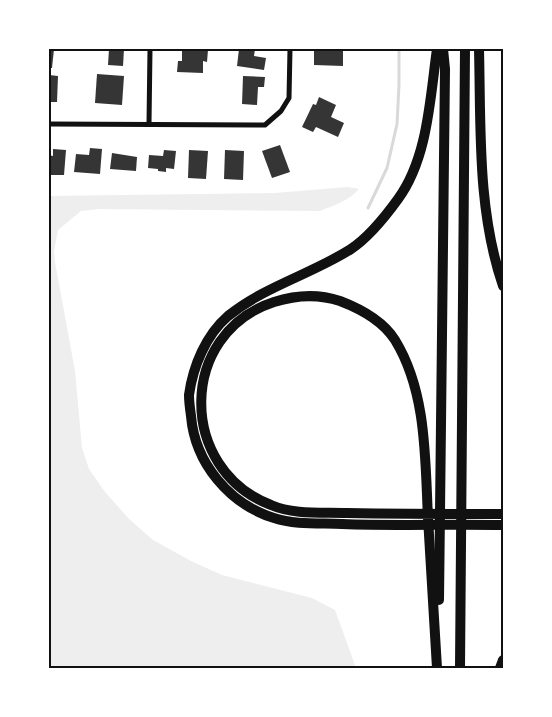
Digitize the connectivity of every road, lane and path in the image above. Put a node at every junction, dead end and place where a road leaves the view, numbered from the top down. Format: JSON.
{"nodes":[{"id":1,"x":150,"y":49,"type":"edge"},
{"id":2,"x":290,"y":49,"type":"edge"},
{"id":3,"x":437,"y":49,"type":"edge"},
{"id":4,"x":443,"y":49,"type":"edge"},
{"id":5,"x":464,"y":49,"type":"edge"},
{"id":6,"x":479,"y":49,"type":"edge"},
{"id":7,"x":149,"y":123,"type":"junction"},
{"id":8,"x":49,"y":124,"type":"edge"},
{"id":9,"x":503,"y":286,"type":"edge"},
{"id":10,"x":500,"y":519,"type":"edge"},
{"id":11,"x":503,"y":660,"type":"edge"},
{"id":12,"x":438,"y":668,"type":"edge"},
{"id":13,"x":460,"y":668,"type":"edge"},
{"id":14,"x":500,"y":668,"type":"edge"}],
"edges":[{"from":1,"to":7,"type":"street"},
{"from":2,"to":7,"type":"street"},
{"from":3,"to":10,"type":"highway"},
{"from":4,"to":12,"type":"highway"},
{"from":5,"to":13,"type":"highway"},
{"from":6,"to":9,"type":"highway"},
{"from":7,"to":8,"type":"street"},
{"from":10,"to":12,"type":"highway"},
{"from":11,"to":14,"type":"highway"}]}
